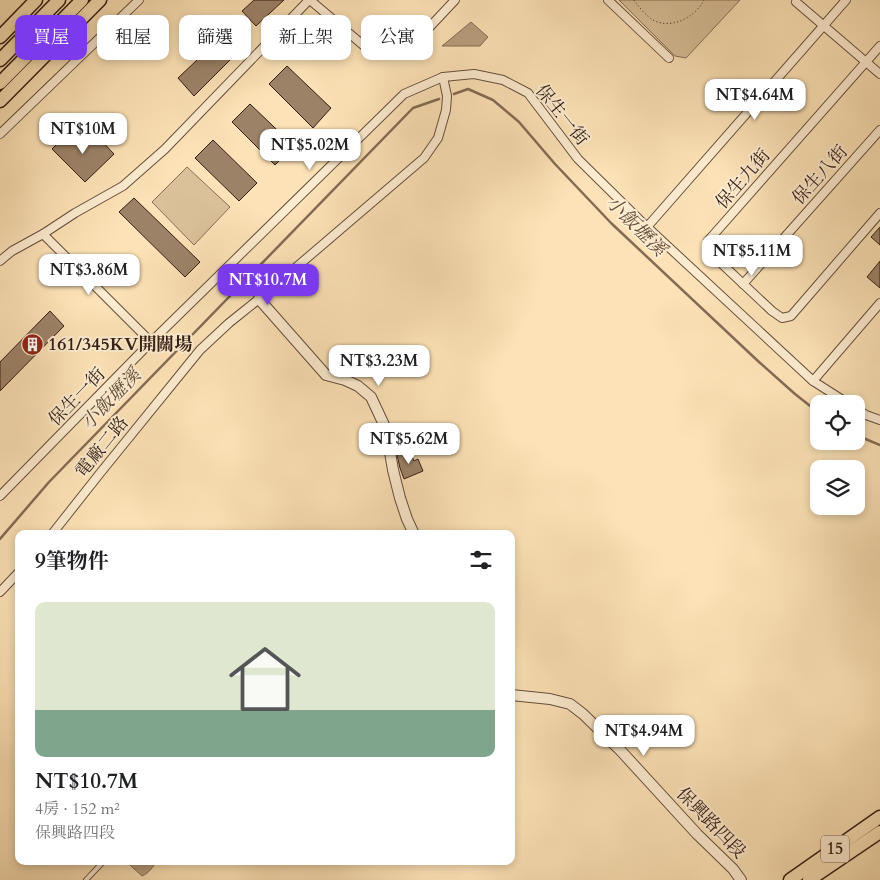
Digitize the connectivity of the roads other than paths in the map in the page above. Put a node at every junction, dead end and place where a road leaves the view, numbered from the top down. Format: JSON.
{"nodes":[{"id":1,"x":36,"y":0,"type":"edge"},
{"id":2,"x":59,"y":0,"type":"edge"},
{"id":3,"x":82,"y":0,"type":"edge"},
{"id":4,"x":100,"y":0,"type":"edge"},
{"id":5,"x":139,"y":0,"type":"edge"},
{"id":6,"x":310,"y":0,"type":"edge"},
{"id":7,"x":455,"y":0,"type":"edge"},
{"id":8,"x":608,"y":0,"type":"edge"},
{"id":9,"x":846,"y":0,"type":"edge"},
{"id":10,"x":796,"y":2,"type":"dead end"},
{"id":11,"x":823,"y":26,"type":"junction"},
{"id":12,"x":0,"y":37,"type":"edge"},
{"id":13,"x":880,"y":46,"type":"edge"},
{"id":14,"x":669,"y":58,"type":"dead end"},
{"id":15,"x":0,"y":60,"type":"edge"},
{"id":16,"x":866,"y":62,"type":"junction"},
{"id":17,"x":880,"y":74,"type":"edge"},
{"id":18,"x":443,"y":77,"type":"junction"},
{"id":19,"x":0,"y":83,"type":"edge"},
{"id":20,"x":0,"y":101,"type":"edge"},
{"id":21,"x":880,"y":130,"type":"edge"},
{"id":22,"x":0,"y":134,"type":"edge"},
{"id":23,"x":880,"y":213,"type":"edge"},
{"id":24,"x":647,"y":227,"type":"junction"},
{"id":25,"x":43,"y":234,"type":"junction"},
{"id":26,"x":0,"y":261,"type":"edge"},
{"id":27,"x":743,"y":284,"type":"junction"},
{"id":28,"x":259,"y":300,"type":"junction"},
{"id":29,"x":880,"y":304,"type":"edge"},
{"id":30,"x":151,"y":342,"type":"junction"},
{"id":31,"x":813,"y":381,"type":"junction"},
{"id":32,"x":835,"y":395,"type":"edge"},
{"id":33,"x":865,"y":414,"type":"edge"},
{"id":34,"x":880,"y":420,"type":"edge"},
{"id":35,"x":0,"y":496,"type":"edge"},
{"id":36,"x":55,"y":530,"type":"edge"},
{"id":37,"x":412,"y":530,"type":"edge"},
{"id":38,"x":15,"y":576,"type":"edge"},
{"id":39,"x":0,"y":592,"type":"edge"},
{"id":40,"x":515,"y":695,"type":"edge"},
{"id":41,"x":880,"y":818,"type":"edge"},
{"id":42,"x":880,"y":832,"type":"edge"},
{"id":43,"x":100,"y":865,"type":"edge"},
{"id":44,"x":86,"y":880,"type":"edge"},
{"id":45,"x":741,"y":880,"type":"edge"},
{"id":46,"x":790,"y":880,"type":"edge"},
{"id":47,"x":809,"y":880,"type":"edge"}],
"edges":[{"from":1,"to":12,"type":"main road"},
{"from":2,"to":15,"type":"main road"},
{"from":3,"to":19,"type":"main road"},
{"from":4,"to":20,"type":"main road"},
{"from":5,"to":22,"type":"street"},
{"from":6,"to":7,"type":"street"},
{"from":6,"to":25,"type":"street"},
{"from":8,"to":14,"type":"street"},
{"from":9,"to":11,"type":"street"},
{"from":10,"to":11,"type":"street"},
{"from":11,"to":16,"type":"street"},
{"from":11,"to":24,"type":"street"},
{"from":13,"to":16,"type":"street","name":"保生九街"},
{"from":16,"to":17,"type":"street"},
{"from":16,"to":27,"type":"street","name":"保生九街"},
{"from":18,"to":24,"type":"street","name":"保生一街"},
{"from":18,"to":28,"type":"street","name":"電廠二路"},
{"from":18,"to":30,"type":"street","name":"保生一街"},
{"from":21,"to":27,"type":"street","name":"保生八街"},
{"from":23,"to":27,"type":"street"},
{"from":24,"to":31,"type":"street","name":"保生一街"},
{"from":25,"to":26,"type":"street"},
{"from":25,"to":30,"type":"street"},
{"from":28,"to":36,"type":"street","name":"電廠二路"},
{"from":28,"to":37,"type":"street"},
{"from":29,"to":31,"type":"street"},
{"from":30,"to":35,"type":"street","name":"保生一街"},
{"from":31,"to":32,"type":"street","name":"保生一街"},
{"from":33,"to":34,"type":"street"},
{"from":38,"to":39,"type":"street"},
{"from":40,"to":45,"type":"street","name":"保興路四段"},
{"from":41,"to":46,"type":"main road","number":"15"},
{"from":42,"to":47,"type":"main road","number":"15"},
{"from":43,"to":44,"type":"lane"}]}
